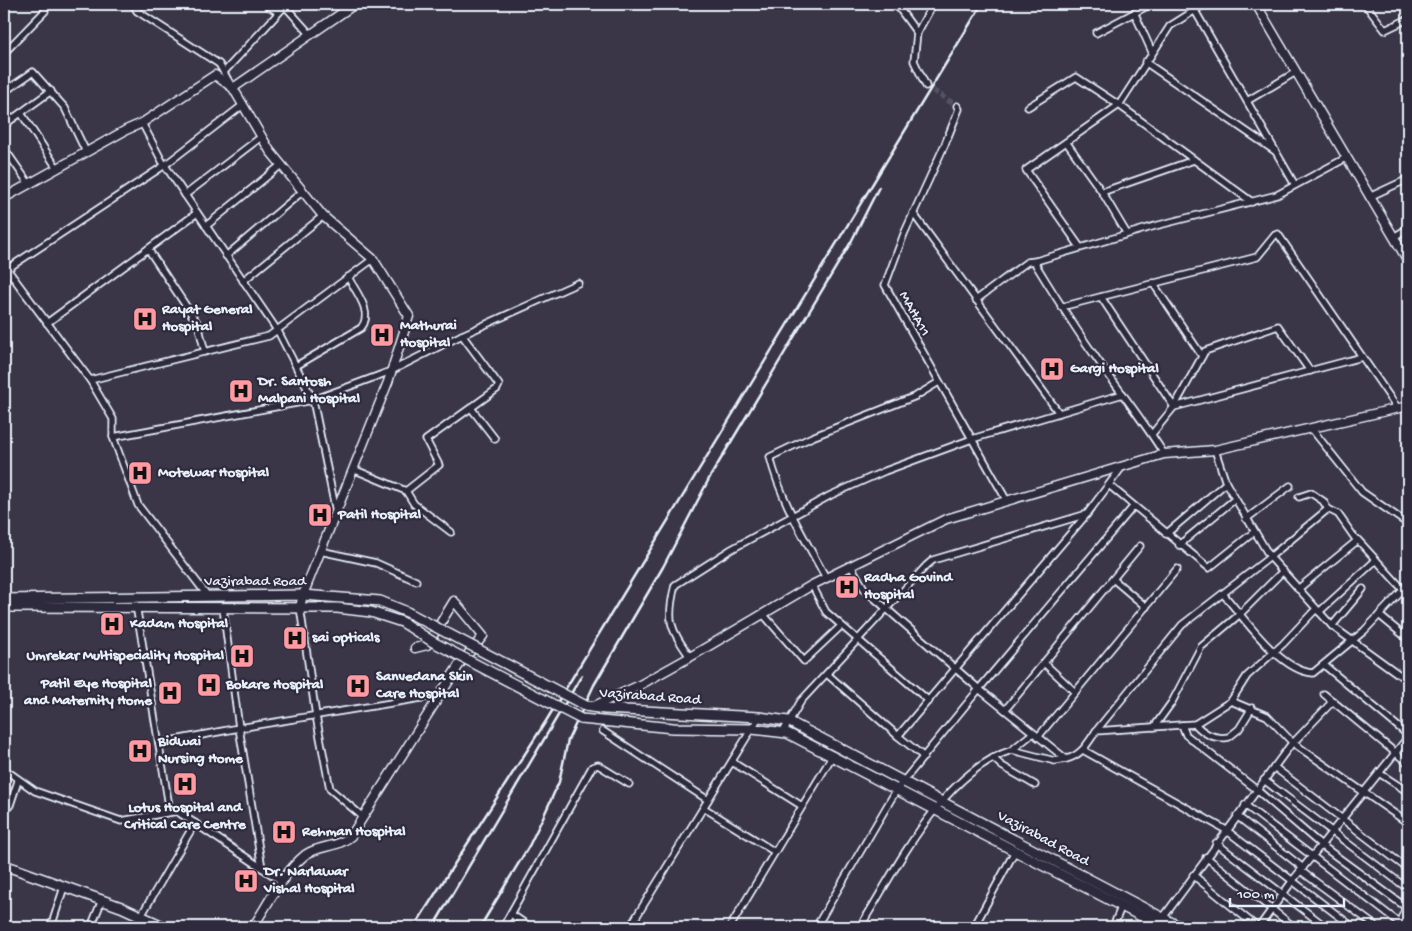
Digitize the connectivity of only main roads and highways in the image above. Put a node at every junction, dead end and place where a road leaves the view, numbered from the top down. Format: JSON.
{"nodes":[{"id":1,"x":259,"y":595,"type":"junction"},
{"id":2,"x":4,"y":599,"type":"edge"},
{"id":3,"x":4,"y":607,"type":"edge"},
{"id":4,"x":259,"y":608,"type":"junction"},
{"id":5,"x":900,"y":786,"type":"junction"},
{"id":6,"x":4,"y":865,"type":"edge"},
{"id":7,"x":1124,"y":903,"type":"junction"},
{"id":8,"x":1162,"y":923,"type":"edge"},
{"id":9,"x":165,"y":927,"type":"edge"},
{"id":10,"x":1180,"y":927,"type":"edge"}],
"edges":[{"from":1,"to":2,"type":"main road","name":"Vazirabad Road"},
{"from":1,"to":4,"type":"main road"},
{"from":1,"to":5,"type":"main road","name":"Vazirabad Road","bridge":true},
{"from":3,"to":4,"type":"main road","name":"Vazirabad Road"},
{"from":4,"to":5,"type":"main road","name":"Vazirabad Road","bridge":true},
{"from":5,"to":7,"type":"main road","name":"Vazirabad Road"},
{"from":5,"to":7,"type":"main road","name":"Vazirabad Road"},
{"from":6,"to":9,"type":"main road"},
{"from":7,"to":8,"type":"main road","name":"Vazirabad Road"},
{"from":8,"to":10,"type":"main road","name":"Vazirabad Road"}]}
